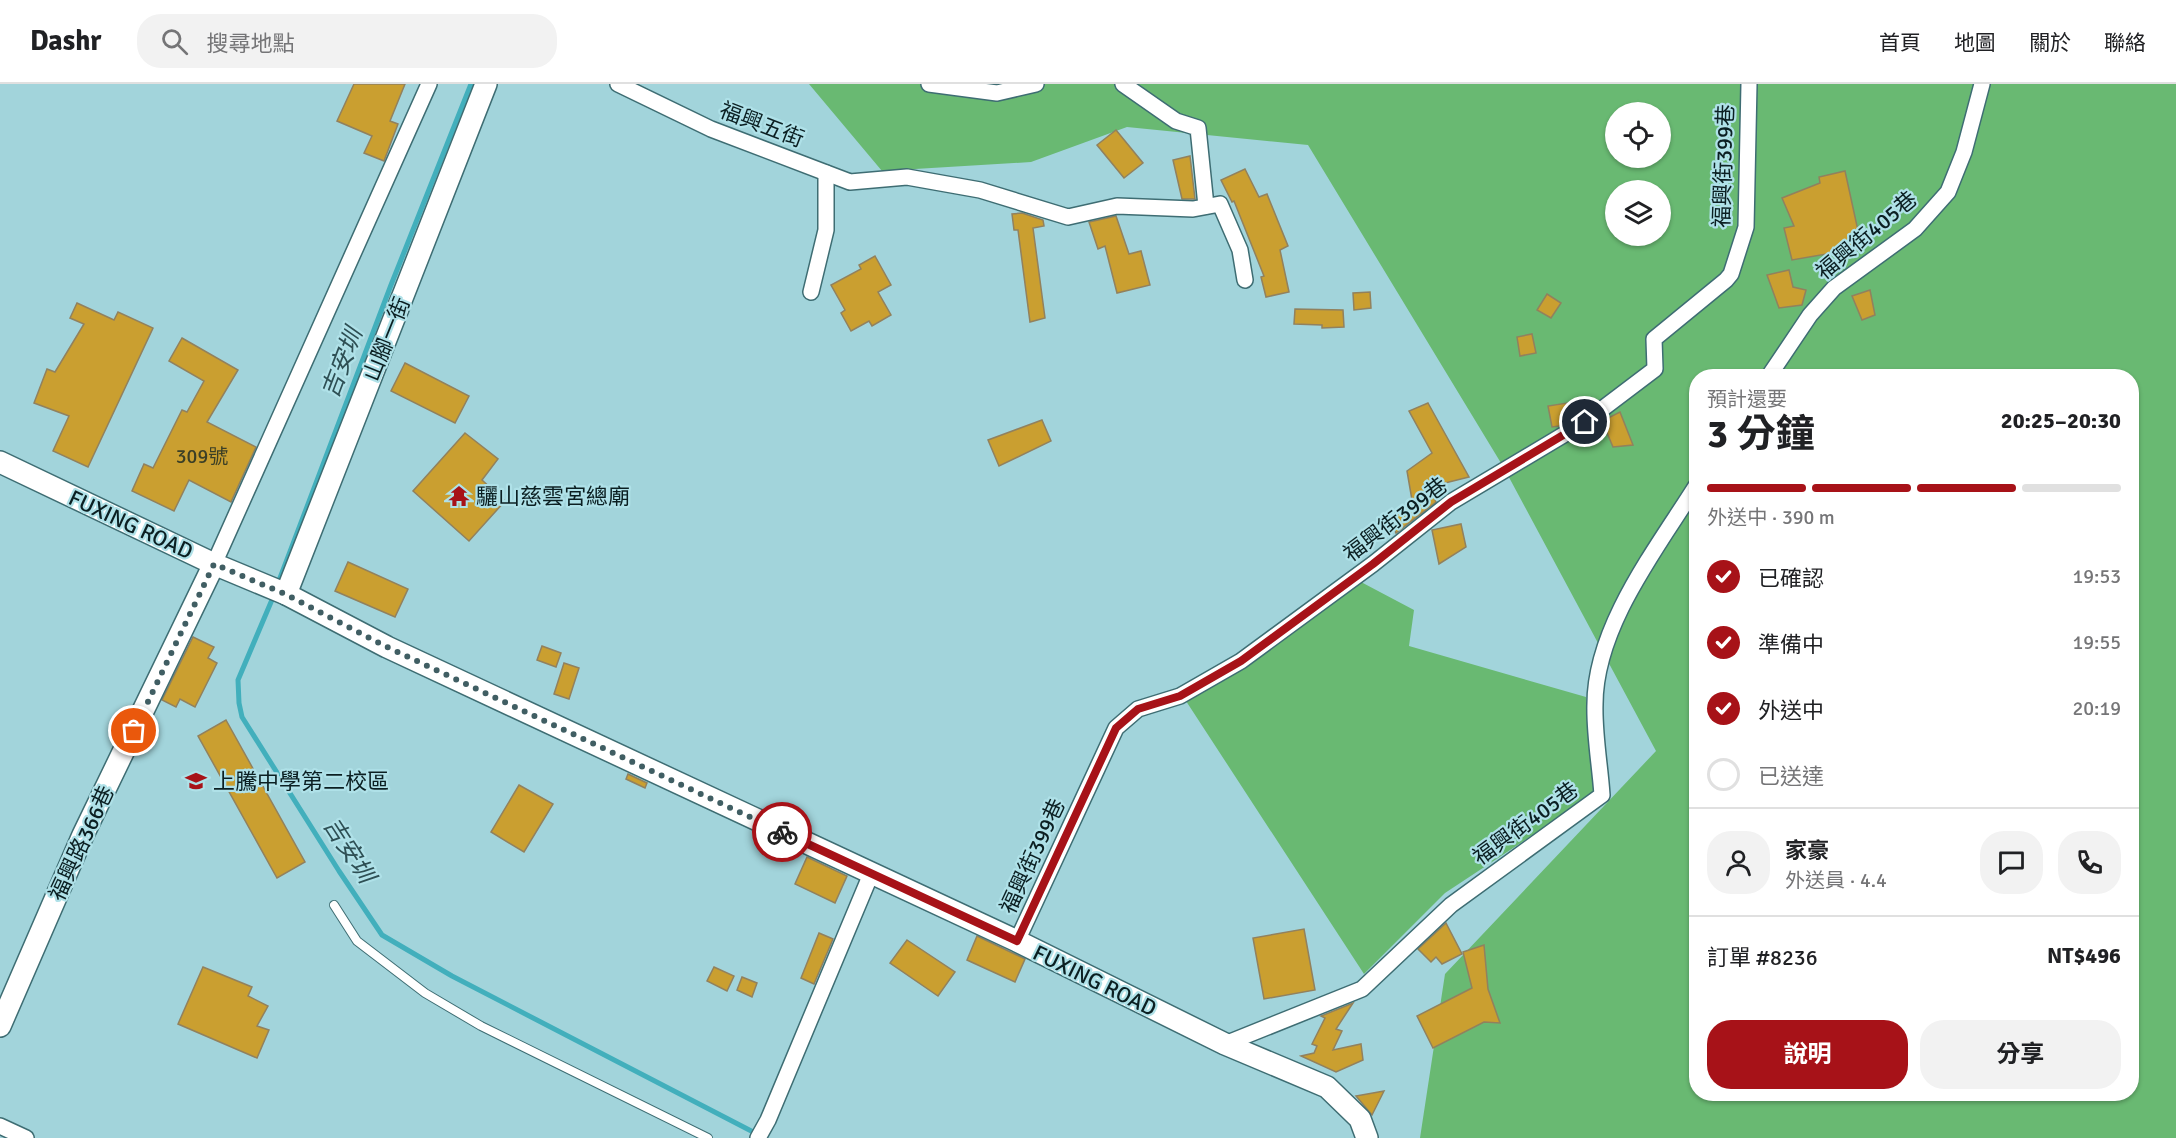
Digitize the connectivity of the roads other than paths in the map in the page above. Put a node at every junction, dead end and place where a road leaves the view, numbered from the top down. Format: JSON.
{"nodes":[{"id":1,"x":429,"y":84,"type":"edge"},
{"id":2,"x":486,"y":84,"type":"edge"},
{"id":3,"x":618,"y":84,"type":"edge"},
{"id":4,"x":929,"y":84,"type":"edge"},
{"id":5,"x":1036,"y":84,"type":"edge"},
{"id":6,"x":1123,"y":84,"type":"edge"},
{"id":7,"x":1749,"y":84,"type":"edge"},
{"id":8,"x":1982,"y":84,"type":"edge"},
{"id":9,"x":826,"y":173,"type":"junction"},
{"id":10,"x":1206,"y":206,"type":"junction"},
{"id":11,"x":1245,"y":280,"type":"dead end"},
{"id":12,"x":811,"y":292,"type":"dead end"},
{"id":13,"x":1774,"y":369,"type":"edge"},
{"id":14,"x":0,"y":462,"type":"edge"},
{"id":15,"x":1689,"y":497,"type":"edge"},
{"id":16,"x":214,"y":564,"type":"junction"},
{"id":17,"x":275,"y":590,"type":"junction"},
{"id":18,"x":871,"y":874,"type":"junction"},
{"id":19,"x":334,"y":905,"type":"dead end"},
{"id":20,"x":1017,"y":941,"type":"junction"},
{"id":21,"x":0,"y":1026,"type":"edge"},
{"id":22,"x":1224,"y":1044,"type":"junction"},
{"id":23,"x":0,"y":1126,"type":"edge"},
{"id":24,"x":1361,"y":1132,"type":"edge"},
{"id":25,"x":26,"y":1138,"type":"edge"},
{"id":26,"x":708,"y":1138,"type":"edge"},
{"id":27,"x":758,"y":1138,"type":"edge"}],
"edges":[{"from":1,"to":16,"type":"street"},
{"from":2,"to":17,"type":"street","name":"山腳一街"},
{"from":3,"to":9,"type":"street","name":"福興五街"},
{"from":4,"to":5,"type":"street"},
{"from":6,"to":10,"type":"street"},
{"from":7,"to":20,"type":"street","name":"福興街399巷"},
{"from":8,"to":13,"type":"street","name":"福興街405巷"},
{"from":9,"to":10,"type":"street","name":"福興五街"},
{"from":9,"to":12,"type":"street"},
{"from":10,"to":11,"type":"street"},
{"from":14,"to":16,"type":"street","name":"FUXING ROAD"},
{"from":15,"to":22,"type":"street","name":"福興街405巷"},
{"from":16,"to":17,"type":"street","name":"FUXING ROAD"},
{"from":16,"to":21,"type":"street","name":"福興路366巷"},
{"from":17,"to":18,"type":"street","name":"FUXING ROAD"},
{"from":18,"to":20,"type":"street","name":"FUXING ROAD"},
{"from":18,"to":27,"type":"street"},
{"from":19,"to":26,"type":"lane"},
{"from":20,"to":22,"type":"street","name":"FUXING ROAD"},
{"from":22,"to":24,"type":"street","name":"FUXING ROAD"},
{"from":23,"to":25,"type":"street"}]}
